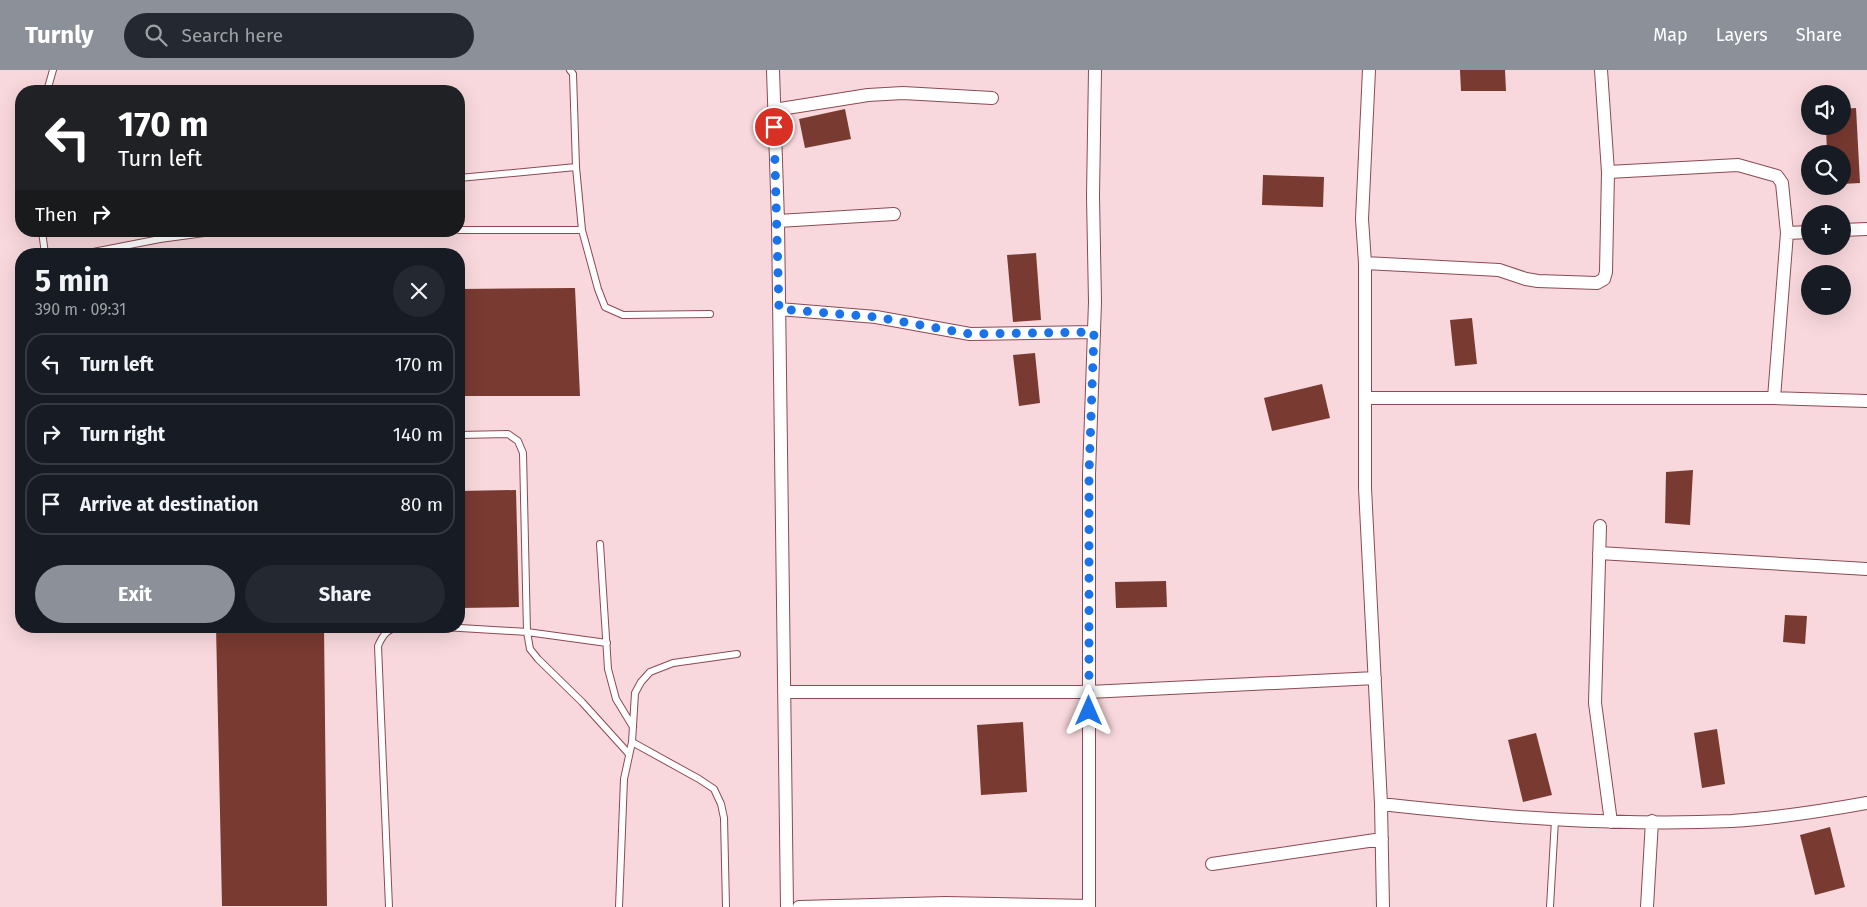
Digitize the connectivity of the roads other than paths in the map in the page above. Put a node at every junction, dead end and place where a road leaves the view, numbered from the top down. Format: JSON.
{"nodes":[{"id":1,"x":53,"y":70,"type":"edge"},
{"id":2,"x":570,"y":70,"type":"edge"},
{"id":3,"x":773,"y":70,"type":"edge"},
{"id":4,"x":1095,"y":70,"type":"edge"},
{"id":5,"x":1369,"y":70,"type":"edge"},
{"id":6,"x":1601,"y":70,"type":"edge"},
{"id":7,"x":49,"y":85,"type":"edge"},
{"id":8,"x":992,"y":98,"type":"dead end"},
{"id":9,"x":774,"y":110,"type":"junction"},
{"id":10,"x":576,"y":167,"type":"junction"},
{"id":11,"x":1608,"y":172,"type":"junction"},
{"id":12,"x":465,"y":177,"type":"edge"},
{"id":13,"x":894,"y":214,"type":"dead end"},
{"id":14,"x":778,"y":221,"type":"junction"},
{"id":15,"x":1867,"y":229,"type":"edge"},
{"id":16,"x":465,"y":230,"type":"edge"},
{"id":17,"x":582,"y":230,"type":"junction"},
{"id":18,"x":1851,"y":230,"type":"edge"},
{"id":19,"x":1801,"y":233,"type":"edge"},
{"id":20,"x":1787,"y":234,"type":"junction"},
{"id":21,"x":180,"y":237,"type":"edge"},
{"id":22,"x":115,"y":248,"type":"edge"},
{"id":23,"x":1365,"y":263,"type":"junction"},
{"id":24,"x":779,"y":309,"type":"junction"},
{"id":25,"x":710,"y":314,"type":"dead end"},
{"id":26,"x":1094,"y":332,"type":"junction"},
{"id":27,"x":1365,"y":398,"type":"junction"},
{"id":28,"x":1774,"y":398,"type":"junction"},
{"id":29,"x":1867,"y":401,"type":"edge"},
{"id":30,"x":465,"y":435,"type":"edge"},
{"id":31,"x":1600,"y":526,"type":"dead end"},
{"id":32,"x":600,"y":544,"type":"dead end"},
{"id":33,"x":1599,"y":554,"type":"junction"},
{"id":34,"x":1867,"y":569,"type":"edge"},
{"id":35,"x":465,"y":628,"type":"edge"},
{"id":36,"x":527,"y":632,"type":"junction"},
{"id":37,"x":385,"y":633,"type":"edge"},
{"id":38,"x":607,"y":643,"type":"junction"},
{"id":39,"x":737,"y":654,"type":"dead end"},
{"id":40,"x":1375,"y":678,"type":"junction"},
{"id":41,"x":784,"y":692,"type":"junction"},
{"id":42,"x":1090,"y":692,"type":"junction"},
{"id":43,"x":633,"y":729,"type":"junction"},
{"id":44,"x":632,"y":742,"type":"junction"},
{"id":45,"x":629,"y":754,"type":"junction"},
{"id":46,"x":1867,"y":803,"type":"edge"},
{"id":47,"x":1380,"y":804,"type":"junction"},
{"id":48,"x":1555,"y":820,"type":"junction"},
{"id":49,"x":1652,"y":821,"type":"junction"},
{"id":50,"x":1612,"y":822,"type":"junction"},
{"id":51,"x":1382,"y":839,"type":"junction"},
{"id":52,"x":1212,"y":864,"type":"dead end"},
{"id":53,"x":1089,"y":906,"type":"edge"},
{"id":54,"x":389,"y":907,"type":"edge"},
{"id":55,"x":619,"y":907,"type":"edge"},
{"id":56,"x":726,"y":907,"type":"edge"},
{"id":57,"x":787,"y":907,"type":"edge"},
{"id":58,"x":799,"y":907,"type":"edge"},
{"id":59,"x":1383,"y":907,"type":"edge"},
{"id":60,"x":1550,"y":907,"type":"edge"},
{"id":61,"x":1647,"y":907,"type":"edge"}],
"edges":[{"from":1,"to":7,"type":"lane"},
{"from":2,"to":10,"type":"lane"},
{"from":3,"to":9,"type":"street"},
{"from":4,"to":26,"type":"street"},
{"from":5,"to":23,"type":"street"},
{"from":6,"to":11,"type":"street"},
{"from":8,"to":9,"type":"street"},
{"from":9,"to":14,"type":"street"},
{"from":10,"to":12,"type":"lane"},
{"from":10,"to":17,"type":"lane"},
{"from":11,"to":20,"type":"street"},
{"from":11,"to":23,"type":"street"},
{"from":13,"to":14,"type":"street"},
{"from":14,"to":24,"type":"street"},
{"from":15,"to":18,"type":"street"},
{"from":16,"to":17,"type":"lane"},
{"from":17,"to":25,"type":"lane"},
{"from":19,"to":20,"type":"street"},
{"from":20,"to":28,"type":"street"},
{"from":21,"to":22,"type":"lane"},
{"from":23,"to":27,"type":"street"},
{"from":24,"to":26,"type":"street"},
{"from":24,"to":41,"type":"street"},
{"from":26,"to":42,"type":"street"},
{"from":27,"to":28,"type":"street"},
{"from":27,"to":40,"type":"street"},
{"from":28,"to":29,"type":"street"},
{"from":30,"to":36,"type":"lane"},
{"from":31,"to":33,"type":"street"},
{"from":32,"to":38,"type":"lane"},
{"from":33,"to":34,"type":"street"},
{"from":33,"to":50,"type":"street"},
{"from":35,"to":36,"type":"lane"},
{"from":36,"to":38,"type":"lane"},
{"from":36,"to":45,"type":"lane"},
{"from":37,"to":54,"type":"lane"},
{"from":38,"to":43,"type":"lane"},
{"from":39,"to":43,"type":"lane"},
{"from":40,"to":42,"type":"street"},
{"from":40,"to":47,"type":"street"},
{"from":41,"to":42,"type":"street"},
{"from":41,"to":57,"type":"street"},
{"from":42,"to":53,"type":"street"},
{"from":43,"to":44,"type":"lane"},
{"from":44,"to":45,"type":"lane"},
{"from":44,"to":56,"type":"lane"},
{"from":45,"to":55,"type":"lane"},
{"from":46,"to":49,"type":"street"},
{"from":47,"to":48,"type":"street"},
{"from":47,"to":51,"type":"street"},
{"from":48,"to":50,"type":"street"},
{"from":48,"to":60,"type":"lane"},
{"from":49,"to":50,"type":"street"},
{"from":49,"to":61,"type":"street"},
{"from":51,"to":52,"type":"street"},
{"from":51,"to":59,"type":"street"},
{"from":53,"to":58,"type":"street"}]}
